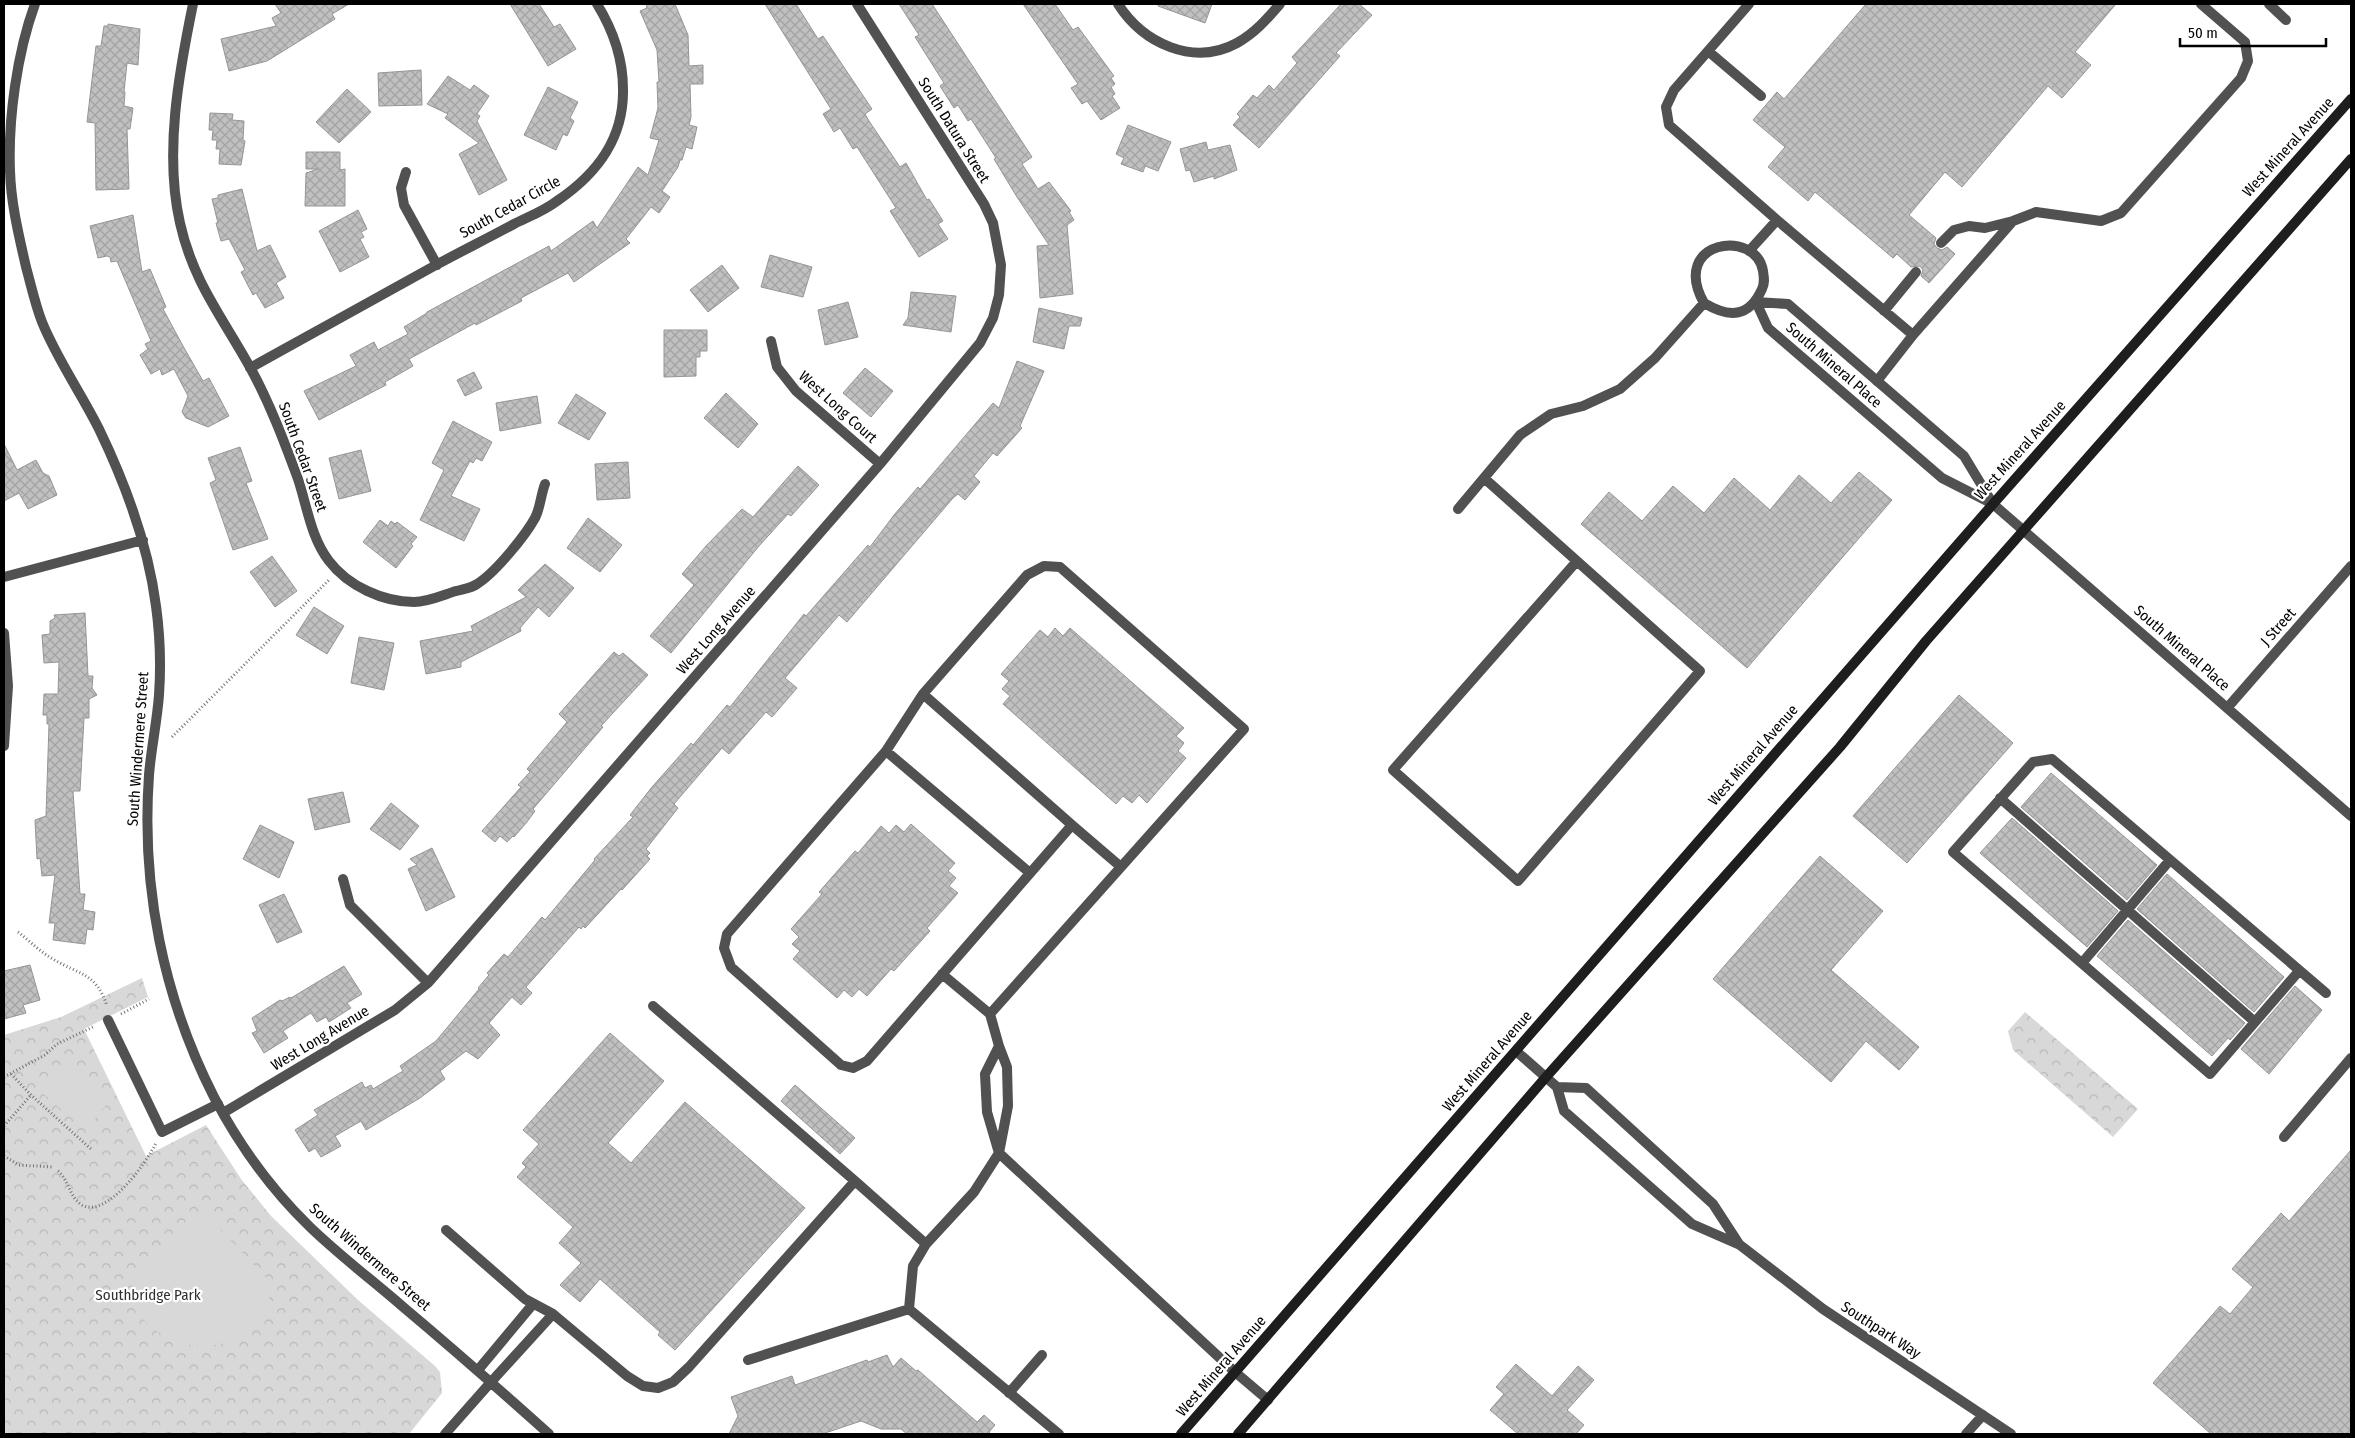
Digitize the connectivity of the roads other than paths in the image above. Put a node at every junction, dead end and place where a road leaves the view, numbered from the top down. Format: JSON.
{"nodes":[{"id":1,"x":35,"y":4,"type":"edge"},
{"id":2,"x":193,"y":4,"type":"edge"},
{"id":3,"x":597,"y":4,"type":"edge"},
{"id":4,"x":857,"y":4,"type":"edge"},
{"id":5,"x":1118,"y":4,"type":"edge"},
{"id":6,"x":1280,"y":4,"type":"edge"},
{"id":7,"x":1749,"y":4,"type":"edge"},
{"id":8,"x":2201,"y":4,"type":"edge"},
{"id":9,"x":2269,"y":4,"type":"edge"},
{"id":10,"x":2286,"y":20,"type":"dead end"},
{"id":11,"x":1708,"y":51,"type":"junction"},
{"id":12,"x":1762,"y":96,"type":"dead end"},
{"id":13,"x":2351,"y":99,"type":"edge"},
{"id":14,"x":2351,"y":159,"type":"edge"},
{"id":15,"x":406,"y":172,"type":"dead end"},
{"id":16,"x":1777,"y":220,"type":"junction"},
{"id":17,"x":2013,"y":221,"type":"junction"},
{"id":18,"x":1941,"y":243,"type":"dead end"},
{"id":19,"x":1749,"y":251,"type":"junction"},
{"id":20,"x":437,"y":265,"type":"junction"},
{"id":21,"x":1916,"y":272,"type":"dead end"},
{"id":22,"x":1000,"y":281,"type":"joint"},
{"id":23,"x":1756,"y":302,"type":"junction"},
{"id":24,"x":1704,"y":303,"type":"junction"},
{"id":25,"x":1884,"y":311,"type":"junction"},
{"id":26,"x":1913,"y":335,"type":"junction"},
{"id":27,"x":771,"y":341,"type":"dead end"},
{"id":28,"x":250,"y":368,"type":"junction"},
{"id":29,"x":1877,"y":381,"type":"junction"},
{"id":30,"x":880,"y":464,"type":"junction"},
{"id":31,"x":1484,"y":478,"type":"junction"},
{"id":32,"x":545,"y":484,"type":"dead end"},
{"id":33,"x":1993,"y":504,"type":"junction"},
{"id":34,"x":1458,"y":508,"type":"dead end"},
{"id":35,"x":2023,"y":530,"type":"junction"},
{"id":36,"x":143,"y":540,"type":"junction"},
{"id":37,"x":1577,"y":561,"type":"junction"},
{"id":38,"x":2351,"y":566,"type":"edge"},
{"id":39,"x":4,"y":576,"type":"edge"},
{"id":40,"x":4,"y":633,"type":"edge"},
{"id":41,"x":923,"y":694,"type":"junction"},
{"id":42,"x":2228,"y":708,"type":"junction"},
{"id":43,"x":4,"y":746,"type":"edge"},
{"id":44,"x":886,"y":751,"type":"junction"},
{"id":45,"x":2000,"y":798,"type":"junction"},
{"id":46,"x":2351,"y":816,"type":"edge"},
{"id":47,"x":1072,"y":825,"type":"junction"},
{"id":48,"x":2170,"y":860,"type":"junction"},
{"id":49,"x":1121,"y":867,"type":"junction"},
{"id":50,"x":1030,"y":873,"type":"junction"},
{"id":51,"x":343,"y":879,"type":"dead end"},
{"id":52,"x":2128,"y":910,"type":"junction"},
{"id":53,"x":2082,"y":963,"type":"junction"},
{"id":54,"x":2299,"y":970,"type":"junction"},
{"id":55,"x":942,"y":974,"type":"junction"},
{"id":56,"x":428,"y":984,"type":"junction"},
{"id":57,"x":2326,"y":993,"type":"dead end"},
{"id":58,"x":654,"y":1006,"type":"dead end"},
{"id":59,"x":990,"y":1014,"type":"junction"},
{"id":60,"x":110,"y":1020,"type":"road end"},
{"id":61,"x":2255,"y":1022,"type":"junction"},
{"id":62,"x":999,"y":1046,"type":"junction"},
{"id":63,"x":1516,"y":1051,"type":"junction"},
{"id":64,"x":2351,"y":1058,"type":"edge"},
{"id":65,"x":1546,"y":1078,"type":"junction"},
{"id":66,"x":1557,"y":1087,"type":"junction"},
{"id":67,"x":221,"y":1108,"type":"junction"},
{"id":68,"x":2284,"y":1137,"type":"dead end"},
{"id":69,"x":999,"y":1153,"type":"junction"},
{"id":70,"x":855,"y":1181,"type":"junction"},
{"id":71,"x":446,"y":1230,"type":"dead end"},
{"id":72,"x":926,"y":1244,"type":"junction"},
{"id":73,"x":1740,"y":1244,"type":"junction"},
{"id":74,"x":533,"y":1304,"type":"junction"},
{"id":75,"x":909,"y":1309,"type":"junction"},
{"id":76,"x":553,"y":1314,"type":"junction"},
{"id":77,"x":1042,"y":1355,"type":"dead end"},
{"id":78,"x":748,"y":1360,"type":"dead end"},
{"id":79,"x":478,"y":1370,"type":"junction"},
{"id":80,"x":1235,"y":1372,"type":"junction"},
{"id":81,"x":491,"y":1382,"type":"junction"},
{"id":82,"x":1009,"y":1393,"type":"junction"},
{"id":83,"x":1268,"y":1400,"type":"junction"},
{"id":84,"x":1983,"y":1415,"type":"junction"},
{"id":85,"x":445,"y":1434,"type":"edge"},
{"id":86,"x":549,"y":1434,"type":"edge"},
{"id":87,"x":1058,"y":1434,"type":"edge"},
{"id":88,"x":1181,"y":1434,"type":"edge"},
{"id":89,"x":1238,"y":1434,"type":"edge"},
{"id":90,"x":1966,"y":1434,"type":"edge"},
{"id":91,"x":2011,"y":1434,"type":"edge"}],
"edges":[{"from":1,"to":36,"type":"street","name":"South Windermere Street"},
{"from":2,"to":28,"type":"street","name":"South Cedar Street"},
{"from":3,"to":20,"type":"street","name":"South Cedar Circle"},
{"from":4,"to":22,"type":"street","name":"South Datura Street"},
{"from":5,"to":6,"type":"street"},
{"from":7,"to":11,"type":"street"},
{"from":8,"to":17,"type":"street"},
{"from":9,"to":10,"type":"street"},
{"from":11,"to":12,"type":"street"},
{"from":11,"to":16,"type":"street"},
{"from":13,"to":33,"type":"main road","name":"West Mineral Avenue"},
{"from":14,"to":35,"type":"main road"},
{"from":15,"to":20,"type":"street"},
{"from":16,"to":19,"type":"street"},
{"from":16,"to":25,"type":"street"},
{"from":17,"to":18,"type":"street"},
{"from":17,"to":26,"type":"street"},
{"from":19,"to":23,"type":"street"},
{"from":19,"to":24,"type":"street"},
{"from":20,"to":28,"type":"street","name":"South Cedar Circle"},
{"from":21,"to":25,"type":"street"},
{"from":22,"to":30,"type":"street","name":"West Long Avenue"},
{"from":23,"to":24,"type":"street"},
{"from":23,"to":29,"type":"street","name":"South Mineral Place"},
{"from":23,"to":33,"type":"street","name":"South Mineral Place"},
{"from":24,"to":31,"type":"street"},
{"from":25,"to":26,"type":"street"},
{"from":26,"to":29,"type":"street"},
{"from":27,"to":30,"type":"street","name":"West Long Court"},
{"from":28,"to":32,"type":"street","name":"South Cedar Street"},
{"from":29,"to":33,"type":"street","name":"South Mineral Place"},
{"from":30,"to":56,"type":"street","name":"West Long Avenue"},
{"from":31,"to":34,"type":"street"},
{"from":31,"to":37,"type":"street"},
{"from":33,"to":35,"type":"street","name":"South Mineral Place"},
{"from":33,"to":63,"type":"main road","name":"West Mineral Avenue"},
{"from":35,"to":42,"type":"street","name":"South Mineral Place"},
{"from":35,"to":65,"type":"main road"},
{"from":36,"to":39,"type":"street"},
{"from":36,"to":67,"type":"street","name":"South Windermere Street"},
{"from":37,"to":37,"type":"street"},
{"from":38,"to":42,"type":"street","name":"J Street"},
{"from":40,"to":43,"type":"street"},
{"from":41,"to":44,"type":"street"},
{"from":41,"to":47,"type":"street"},
{"from":41,"to":49,"type":"street"},
{"from":42,"to":46,"type":"street","name":"South Mineral Place"},
{"from":44,"to":50,"type":"street"},
{"from":44,"to":55,"type":"street"},
{"from":45,"to":48,"type":"street"},
{"from":45,"to":52,"type":"street"},
{"from":45,"to":53,"type":"street"},
{"from":47,"to":49,"type":"street"},
{"from":47,"to":50,"type":"street"},
{"from":48,"to":52,"type":"street"},
{"from":48,"to":54,"type":"street"},
{"from":49,"to":59,"type":"street"},
{"from":50,"to":55,"type":"street"},
{"from":51,"to":56,"type":"street"},
{"from":52,"to":53,"type":"street"},
{"from":52,"to":61,"type":"street"},
{"from":53,"to":61,"type":"street"},
{"from":54,"to":57,"type":"street"},
{"from":54,"to":61,"type":"street"},
{"from":55,"to":59,"type":"street"},
{"from":56,"to":67,"type":"street","name":"West Long Avenue"},
{"from":58,"to":70,"type":"street"},
{"from":59,"to":62,"type":"street"},
{"from":60,"to":67,"type":"street","name":"West Long Avenue"},
{"from":62,"to":69,"type":"street"},
{"from":62,"to":69,"type":"street"},
{"from":63,"to":65,"type":"street"},
{"from":63,"to":80,"type":"main road","name":"West Mineral Avenue"},
{"from":64,"to":68,"type":"street"},
{"from":65,"to":66,"type":"street"},
{"from":65,"to":83,"type":"main road"},
{"from":66,"to":73,"type":"street","name":"Southpark Way"},
{"from":66,"to":73,"type":"street","name":"Southpark Way"},
{"from":67,"to":79,"type":"street","name":"South Windermere Street"},
{"from":69,"to":72,"type":"street"},
{"from":69,"to":80,"type":"street"},
{"from":70,"to":72,"type":"street"},
{"from":70,"to":76,"type":"street"},
{"from":71,"to":74,"type":"street"},
{"from":72,"to":75,"type":"street"},
{"from":73,"to":84,"type":"street","name":"Southpark Way"},
{"from":74,"to":76,"type":"street"},
{"from":74,"to":79,"type":"street"},
{"from":75,"to":78,"type":"street"},
{"from":75,"to":82,"type":"street"},
{"from":76,"to":81,"type":"street"},
{"from":77,"to":82,"type":"street"},
{"from":79,"to":81,"type":"street","name":"South Windermere Street"},
{"from":80,"to":83,"type":"street"},
{"from":80,"to":88,"type":"main road","name":"West Mineral Avenue"},
{"from":81,"to":85,"type":"street"},
{"from":81,"to":86,"type":"street","name":"South Windermere Street"},
{"from":82,"to":87,"type":"street"},
{"from":83,"to":89,"type":"main road"},
{"from":84,"to":90,"type":"street"},
{"from":84,"to":91,"type":"street","name":"Southpark Way"}]}
